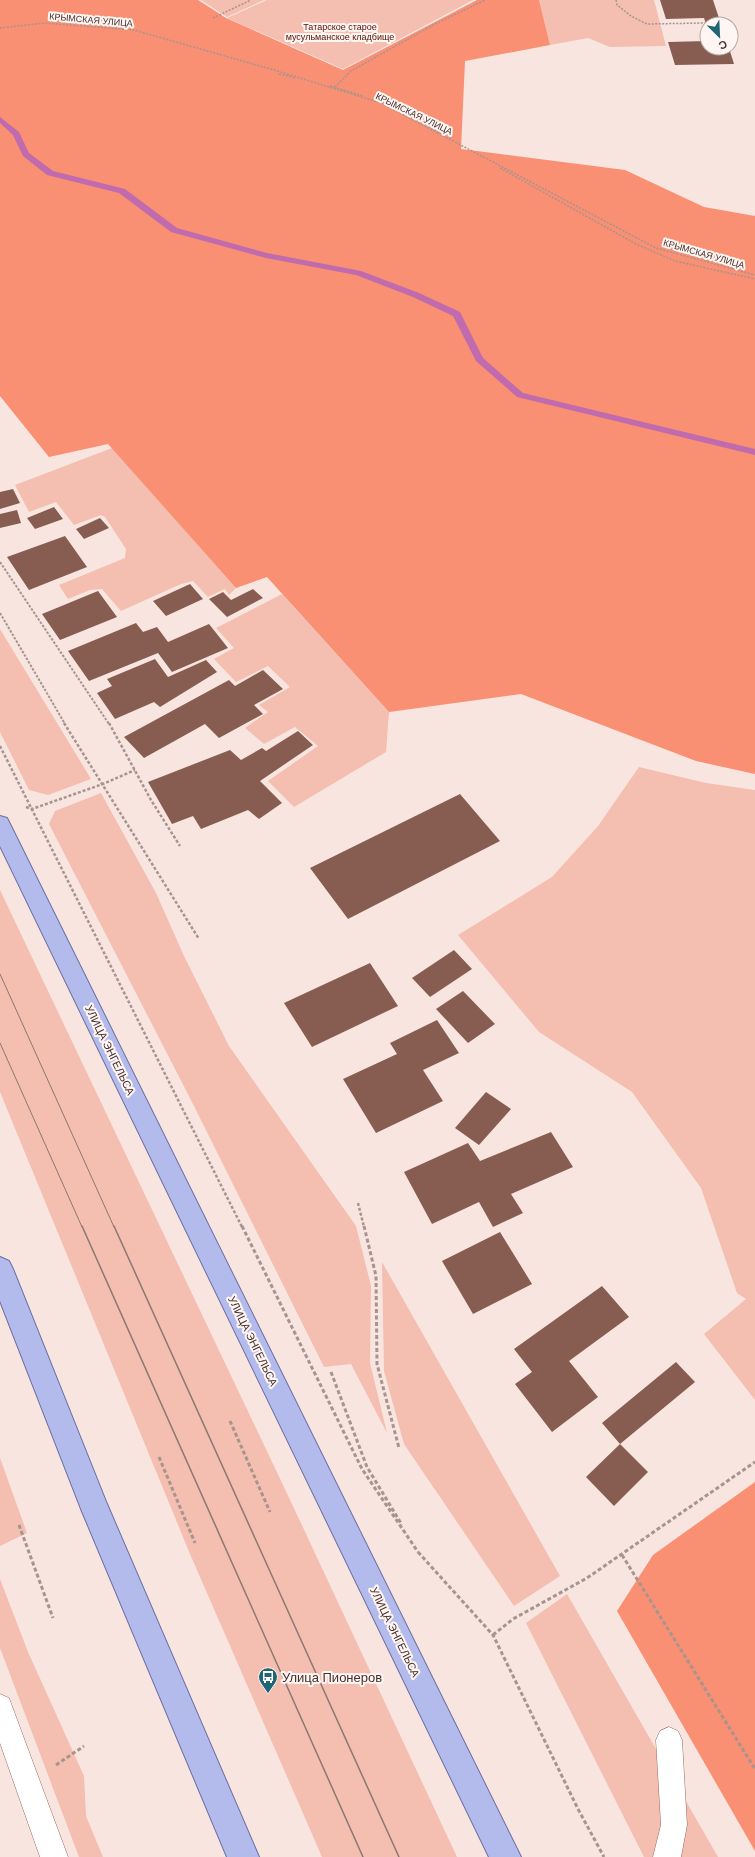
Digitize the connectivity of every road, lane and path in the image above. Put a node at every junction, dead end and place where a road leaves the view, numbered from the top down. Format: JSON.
{"nodes":[{"id":1,"x":251,"y":0,"type":"edge"},
{"id":2,"x":485,"y":0,"type":"edge"},
{"id":3,"x":616,"y":0,"type":"edge"},
{"id":4,"x":213,"y":18,"type":"dead end"},
{"id":5,"x":699,"y":23,"type":"edge"},
{"id":6,"x":0,"y":28,"type":"edge"},
{"id":7,"x":279,"y":74,"type":"dead end"},
{"id":8,"x":335,"y":87,"type":"junction"},
{"id":9,"x":755,"y":275,"type":"edge"},
{"id":10,"x":755,"y":279,"type":"edge"},
{"id":11,"x":0,"y":562,"type":"edge"},
{"id":12,"x":0,"y":613,"type":"edge"},
{"id":13,"x":0,"y":746,"type":"edge"},
{"id":14,"x":135,"y":770,"type":"junction"},
{"id":15,"x":103,"y":784,"type":"junction"},
{"id":16,"x":19,"y":805,"type":"dead end"},
{"id":17,"x":32,"y":809,"type":"junction"},
{"id":18,"x":0,"y":824,"type":"edge"},
{"id":19,"x":180,"y":846,"type":"dead end"},
{"id":20,"x":199,"y":939,"type":"dead end"},
{"id":21,"x":358,"y":1204,"type":"dead end"},
{"id":22,"x":0,"y":1269,"type":"edge"},
{"id":23,"x":331,"y":1372,"type":"dead end"},
{"id":24,"x":230,"y":1421,"type":"dead end"},
{"id":25,"x":399,"y":1448,"type":"dead end"},
{"id":26,"x":159,"y":1457,"type":"dead end"},
{"id":27,"x":755,"y":1462,"type":"edge"},
{"id":28,"x":270,"y":1512,"type":"dead end"},
{"id":29,"x":19,"y":1525,"type":"dead end"},
{"id":30,"x":195,"y":1543,"type":"dead end"},
{"id":31,"x":418,"y":1552,"type":"junction"},
{"id":32,"x":622,"y":1555,"type":"junction"},
{"id":33,"x":53,"y":1618,"type":"dead end"},
{"id":34,"x":493,"y":1635,"type":"junction"},
{"id":35,"x":0,"y":1707,"type":"edge"},
{"id":36,"x":669,"y":1740,"type":"dead end"},
{"id":37,"x":84,"y":1746,"type":"dead end"},
{"id":38,"x":53,"y":1767,"type":"dead end"},
{"id":39,"x":755,"y":1769,"type":"edge"},
{"id":40,"x":54,"y":1857,"type":"edge"},
{"id":41,"x":243,"y":1857,"type":"edge"},
{"id":42,"x":505,"y":1857,"type":"edge"},
{"id":43,"x":604,"y":1857,"type":"edge"},
{"id":44,"x":667,"y":1857,"type":"edge"}],
"edges":[{"from":1,"to":4,"type":"path"},
{"from":2,"to":8,"type":"path"},
{"from":3,"to":5,"type":"path"},
{"from":6,"to":9,"type":"path","name":"КРЫМСКАЯ УЛИЦА"},
{"from":7,"to":8,"type":"path"},
{"from":8,"to":10,"type":"path"},
{"from":11,"to":14,"type":"path"},
{"from":12,"to":15,"type":"path"},
{"from":13,"to":17,"type":"path"},
{"from":14,"to":15,"type":"path"},
{"from":14,"to":19,"type":"path"},
{"from":15,"to":17,"type":"path"},
{"from":15,"to":20,"type":"path"},
{"from":16,"to":17,"type":"path"},
{"from":17,"to":31,"type":"path"},
{"from":18,"to":42,"type":"main road","name":"УЛИЦА ЭНГЕЛЬСА"},
{"from":21,"to":25,"type":"path"},
{"from":22,"to":41,"type":"main road"},
{"from":23,"to":31,"type":"path"},
{"from":24,"to":28,"type":"path"},
{"from":26,"to":30,"type":"path"},
{"from":27,"to":32,"type":"path"},
{"from":29,"to":33,"type":"path"},
{"from":31,"to":34,"type":"path"},
{"from":32,"to":34,"type":"path"},
{"from":32,"to":39,"type":"path"},
{"from":34,"to":43,"type":"path"},
{"from":35,"to":40,"type":"lane"},
{"from":36,"to":44,"type":"lane"},
{"from":37,"to":38,"type":"path"}]}
